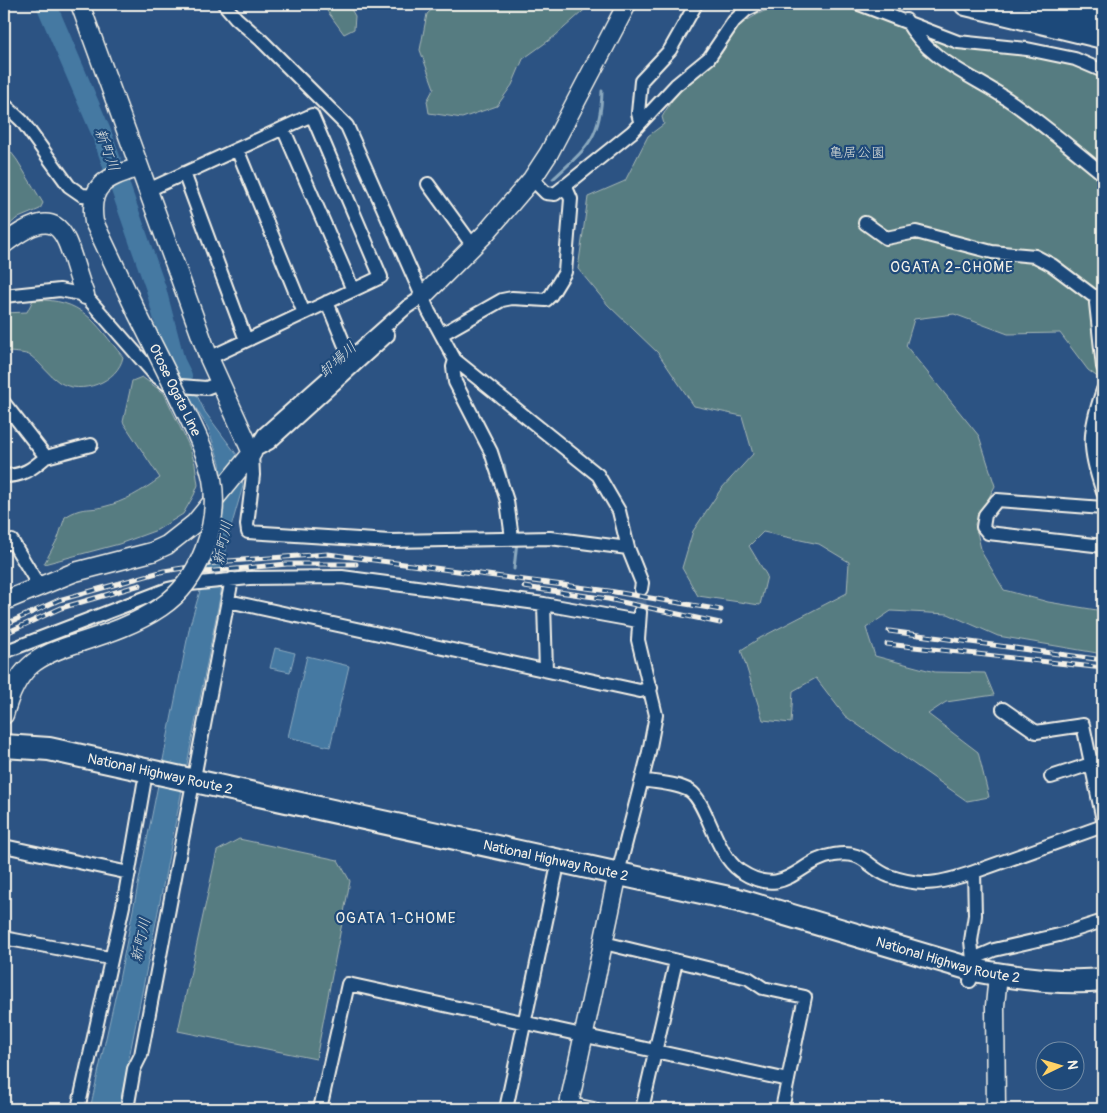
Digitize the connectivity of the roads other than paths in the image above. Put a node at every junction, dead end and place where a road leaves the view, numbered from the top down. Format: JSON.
{"nodes":[{"id":1,"x":80,"y":4,"type":"edge"},
{"id":2,"x":224,"y":4,"type":"edge"},
{"id":3,"x":627,"y":4,"type":"edge"},
{"id":4,"x":696,"y":4,"type":"edge"},
{"id":5,"x":758,"y":4,"type":"edge"},
{"id":6,"x":860,"y":4,"type":"edge"},
{"id":7,"x":969,"y":4,"type":"edge"},
{"id":8,"x":1037,"y":4,"type":"edge"},
{"id":9,"x":1100,"y":18,"type":"edge"},
{"id":10,"x":906,"y":20,"type":"junction"},
{"id":11,"x":1103,"y":36,"type":"edge"},
{"id":12,"x":1103,"y":49,"type":"edge"},
{"id":13,"x":1103,"y":71,"type":"edge"},
{"id":14,"x":4,"y":104,"type":"edge"},
{"id":15,"x":640,"y":121,"type":"junction"},
{"id":16,"x":283,"y":128,"type":"junction"},
{"id":17,"x":237,"y":149,"type":"junction"},
{"id":18,"x":136,"y":168,"type":"junction"},
{"id":19,"x":184,"y":173,"type":"junction"},
{"id":20,"x":1103,"y":174,"type":"edge"},
{"id":21,"x":532,"y":179,"type":"junction"},
{"id":22,"x":428,"y":184,"type":"dead end"},
{"id":23,"x":565,"y":185,"type":"junction"},
{"id":24,"x":148,"y":190,"type":"junction"},
{"id":25,"x":94,"y":196,"type":"junction"},
{"id":26,"x":865,"y":223,"type":"dead end"},
{"id":27,"x":4,"y":244,"type":"edge"},
{"id":28,"x":473,"y":246,"type":"junction"},
{"id":29,"x":353,"y":290,"type":"junction"},
{"id":30,"x":85,"y":295,"type":"junction"},
{"id":31,"x":4,"y":296,"type":"edge"},
{"id":32,"x":422,"y":297,"type":"junction"},
{"id":33,"x":1101,"y":298,"type":"edge"},
{"id":34,"x":327,"y":302,"type":"junction"},
{"id":35,"x":304,"y":313,"type":"junction"},
{"id":36,"x":442,"y":334,"type":"junction"},
{"id":37,"x":246,"y":340,"type":"junction"},
{"id":38,"x":351,"y":356,"type":"junction"},
{"id":39,"x":209,"y":358,"type":"junction"},
{"id":40,"x":455,"y":360,"type":"junction"},
{"id":41,"x":1103,"y":366,"type":"edge"},
{"id":42,"x":215,"y":384,"type":"junction"},
{"id":43,"x":1103,"y":390,"type":"edge"},
{"id":44,"x":4,"y":403,"type":"edge"},
{"id":45,"x":91,"y":445,"type":"dead end"},
{"id":46,"x":46,"y":457,"type":"junction"},
{"id":47,"x":248,"y":457,"type":"junction"},
{"id":48,"x":1099,"y":465,"type":"edge"},
{"id":49,"x":4,"y":476,"type":"edge"},
{"id":50,"x":1103,"y":492,"type":"edge"},
{"id":51,"x":1103,"y":508,"type":"edge"},
{"id":52,"x":512,"y":538,"type":"junction"},
{"id":53,"x":4,"y":544,"type":"edge"},
{"id":54,"x":1103,"y":546,"type":"edge"},
{"id":55,"x":628,"y":548,"type":"junction"},
{"id":56,"x":228,"y":580,"type":"junction"},
{"id":57,"x":39,"y":586,"type":"junction"},
{"id":58,"x":641,"y":590,"type":"tunnel mouth"},
{"id":59,"x":4,"y":601,"type":"edge"},
{"id":60,"x":228,"y":601,"type":"junction"},
{"id":61,"x":544,"y":604,"type":"junction"},
{"id":62,"x":4,"y":652,"type":"edge"},
{"id":63,"x":546,"y":670,"type":"junction"},
{"id":64,"x":651,"y":688,"type":"junction"},
{"id":65,"x":1003,"y":710,"type":"dead end"},
{"id":66,"x":4,"y":715,"type":"edge"},
{"id":67,"x":4,"y":746,"type":"edge"},
{"id":68,"x":4,"y":760,"type":"edge"},
{"id":69,"x":1097,"y":761,"type":"edge"},
{"id":70,"x":1051,"y":777,"type":"dead end"},
{"id":71,"x":642,"y":780,"type":"junction"},
{"id":72,"x":150,"y":781,"type":"junction"},
{"id":73,"x":190,"y":787,"type":"junction"},
{"id":74,"x":1103,"y":820,"type":"edge"},
{"id":75,"x":1103,"y":826,"type":"edge"},
{"id":76,"x":4,"y":846,"type":"edge"},
{"id":77,"x":974,"y":872,"type":"junction"},
{"id":78,"x":129,"y":873,"type":"junction"},
{"id":79,"x":556,"y":874,"type":"junction"},
{"id":80,"x":617,"y":880,"type":"junction"},
{"id":81,"x":1103,"y":921,"type":"edge"},
{"id":82,"x":4,"y":938,"type":"edge"},
{"id":83,"x":604,"y":944,"type":"junction"},
{"id":84,"x":109,"y":958,"type":"junction"},
{"id":85,"x":676,"y":961,"type":"junction"},
{"id":86,"x":972,"y":970,"type":"junction"},
{"id":87,"x":1103,"y":980,"type":"edge"},
{"id":88,"x":997,"y":981,"type":"junction"},
{"id":89,"x":1103,"y":996,"type":"edge"},
{"id":90,"x":525,"y":1021,"type":"junction"},
{"id":91,"x":584,"y":1034,"type":"junction"},
{"id":92,"x":656,"y":1051,"type":"junction"},
{"id":93,"x":788,"y":1080,"type":"junction"},
{"id":94,"x":568,"y":1106,"type":"edge"},
{"id":95,"x":78,"y":1109,"type":"edge"},
{"id":96,"x":127,"y":1109,"type":"edge"},
{"id":97,"x":320,"y":1109,"type":"edge"},
{"id":98,"x":506,"y":1109,"type":"edge"},
{"id":99,"x":594,"y":1109,"type":"edge"},
{"id":100,"x":642,"y":1109,"type":"edge"},
{"id":101,"x":782,"y":1109,"type":"edge"},
{"id":102,"x":996,"y":1109,"type":"edge"}],
"edges":[{"from":1,"to":18,"type":"street"},
{"from":2,"to":32,"type":"street"},
{"from":3,"to":21,"type":"street"},
{"from":4,"to":15,"type":"street"},
{"from":5,"to":15,"type":"street"},
{"from":6,"to":10,"type":"street"},
{"from":7,"to":11,"type":"highway"},
{"from":7,"to":12,"type":"highway"},
{"from":8,"to":9,"type":"highway"},
{"from":10,"to":13,"type":"street"},
{"from":10,"to":20,"type":"street"},
{"from":14,"to":25,"type":"street"},
{"from":15,"to":23,"type":"street"},
{"from":16,"to":17,"type":"street"},
{"from":16,"to":29,"type":"street"},
{"from":16,"to":29,"type":"street"},
{"from":17,"to":19,"type":"street"},
{"from":17,"to":35,"type":"street"},
{"from":18,"to":24,"type":"street"},
{"from":18,"to":25,"type":"street"},
{"from":19,"to":24,"type":"street"},
{"from":19,"to":37,"type":"street"},
{"from":21,"to":23,"type":"street"},
{"from":21,"to":28,"type":"street"},
{"from":22,"to":28,"type":"street"},
{"from":23,"to":36,"type":"street"},
{"from":24,"to":39,"type":"street"},
{"from":25,"to":66,"type":"street","name":"Otose Ogata Line","bridge":true},
{"from":26,"to":33,"type":"street"},
{"from":27,"to":30,"type":"street"},
{"from":28,"to":32,"type":"street"},
{"from":29,"to":34,"type":"street"},
{"from":30,"to":31,"type":"street"},
{"from":30,"to":42,"type":"street"},
{"from":32,"to":36,"type":"street"},
{"from":32,"to":38,"type":"street"},
{"from":32,"to":47,"type":"street"},
{"from":33,"to":41,"type":"street"},
{"from":34,"to":35,"type":"street"},
{"from":34,"to":38,"type":"street"},
{"from":35,"to":37,"type":"street"},
{"from":36,"to":40,"type":"street"},
{"from":37,"to":39,"type":"street"},
{"from":38,"to":47,"type":"street"},
{"from":39,"to":42,"type":"street"},
{"from":40,"to":52,"type":"street"},
{"from":40,"to":55,"type":"street"},
{"from":42,"to":47,"type":"street"},
{"from":43,"to":48,"type":"street"},
{"from":44,"to":46,"type":"street"},
{"from":45,"to":46,"type":"street"},
{"from":46,"to":49,"type":"street"},
{"from":47,"to":52,"type":"street"},
{"from":47,"to":57,"type":"street"},
{"from":48,"to":50,"type":"street"},
{"from":51,"to":54,"type":"street"},
{"from":52,"to":55,"type":"street"},
{"from":53,"to":57,"type":"street"},
{"from":55,"to":58,"type":"street"},
{"from":56,"to":60,"type":"street"},
{"from":56,"to":61,"type":"street"},
{"from":56,"to":62,"type":"street"},
{"from":57,"to":59,"type":"street"},
{"from":60,"to":63,"type":"street"},
{"from":60,"to":73,"type":"street"},
{"from":61,"to":63,"type":"street"},
{"from":61,"to":64,"type":"street"},
{"from":63,"to":64,"type":"street"},
{"from":64,"to":71,"type":"street"},
{"from":65,"to":69,"type":"street"},
{"from":67,"to":72,"type":"highway","name":"National Highway Route 2"},
{"from":68,"to":72,"type":"highway","name":"National Highway Route 2"},
{"from":69,"to":70,"type":"street"},
{"from":69,"to":74,"type":"street"},
{"from":71,"to":77,"type":"street"},
{"from":71,"to":80,"type":"street"},
{"from":72,"to":73,"type":"highway","name":"National Highway Route 2"},
{"from":72,"to":78,"type":"street"},
{"from":73,"to":79,"type":"highway","name":"National Highway Route 2"},
{"from":73,"to":80,"type":"highway","name":"National Highway Route 2"},
{"from":73,"to":96,"type":"street"},
{"from":75,"to":77,"type":"street"},
{"from":76,"to":78,"type":"street"},
{"from":77,"to":86,"type":"street"},
{"from":78,"to":84,"type":"street"},
{"from":79,"to":80,"type":"highway","name":"National Highway Route 2"},
{"from":79,"to":90,"type":"street"},
{"from":80,"to":83,"type":"street"},
{"from":80,"to":86,"type":"highway","name":"National Highway Route 2"},
{"from":81,"to":86,"type":"street"},
{"from":82,"to":84,"type":"street"},
{"from":83,"to":85,"type":"street"},
{"from":83,"to":91,"type":"street"},
{"from":84,"to":95,"type":"street"},
{"from":85,"to":92,"type":"street"},
{"from":85,"to":93,"type":"street"},
{"from":86,"to":88,"type":"highway","name":"National Highway Route 2"},
{"from":87,"to":88,"type":"highway","name":"National Highway Route 2"},
{"from":88,"to":89,"type":"highway","name":"National Highway Route 2"},
{"from":88,"to":102,"type":"street"},
{"from":90,"to":91,"type":"street"},
{"from":90,"to":97,"type":"street"},
{"from":90,"to":98,"type":"street"},
{"from":91,"to":92,"type":"street"},
{"from":91,"to":94,"type":"street"},
{"from":92,"to":93,"type":"street"},
{"from":92,"to":100,"type":"street"},
{"from":93,"to":101,"type":"street"},
{"from":94,"to":99,"type":"street"}]}
